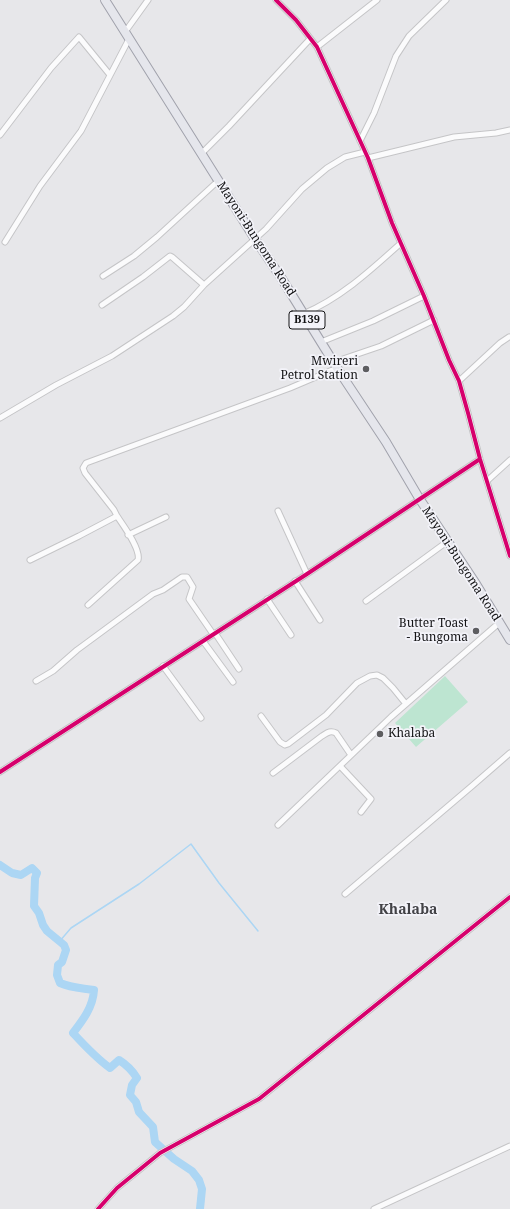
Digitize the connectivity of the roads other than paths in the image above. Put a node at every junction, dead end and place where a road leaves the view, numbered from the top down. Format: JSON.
{"nodes":[{"id":1,"x":105,"y":0,"type":"edge"},
{"id":2,"x":148,"y":0,"type":"edge"},
{"id":3,"x":276,"y":0,"type":"edge"},
{"id":4,"x":378,"y":0,"type":"edge"},
{"id":5,"x":446,"y":0,"type":"edge"},
{"id":6,"x":125,"y":32,"type":"junction"},
{"id":7,"x":310,"y":39,"type":"junction"},
{"id":8,"x":129,"y":40,"type":"junction"},
{"id":9,"x":317,"y":47,"type":"junction"},
{"id":10,"x":110,"y":74,"type":"junction"},
{"id":11,"x":510,"y":130,"type":"edge"},
{"id":12,"x":0,"y":135,"type":"edge"},
{"id":13,"x":360,"y":141,"type":"junction"},
{"id":14,"x":365,"y":152,"type":"junction"},
{"id":15,"x":202,"y":153,"type":"junction"},
{"id":16,"x":368,"y":158,"type":"junction"},
{"id":17,"x":218,"y":181,"type":"junction"},
{"id":18,"x":255,"y":239,"type":"junction"},
{"id":19,"x":5,"y":242,"type":"dead end"},
{"id":20,"x":401,"y":243,"type":"junction"},
{"id":21,"x":103,"y":276,"type":"dead end"},
{"id":22,"x":204,"y":285,"type":"junction"},
{"id":23,"x":424,"y":296,"type":"junction"},
{"id":24,"x":102,"y":304,"type":"dead end"},
{"id":25,"x":303,"y":314,"type":"junction"},
{"id":26,"x":434,"y":320,"type":"junction"},
{"id":27,"x":509,"y":337,"type":"edge"},
{"id":28,"x":321,"y":342,"type":"junction"},
{"id":29,"x":335,"y":365,"type":"junction"},
{"id":30,"x":459,"y":381,"type":"junction"},
{"id":31,"x":0,"y":418,"type":"edge"},
{"id":32,"x":480,"y":459,"type":"junction"},
{"id":33,"x":510,"y":460,"type":"edge"},
{"id":34,"x":487,"y":481,"type":"junction"},
{"id":35,"x":419,"y":498,"type":"junction"},
{"id":36,"x":278,"y":511,"type":"dead end"},
{"id":37,"x":116,"y":516,"type":"junction"},
{"id":38,"x":166,"y":517,"type":"dead end"},
{"id":39,"x":128,"y":535,"type":"junction"},
{"id":40,"x":448,"y":541,"type":"junction"},
{"id":41,"x":510,"y":556,"type":"edge"},
{"id":42,"x":30,"y":560,"type":"dead end"},
{"id":43,"x":307,"y":574,"type":"junction"},
{"id":44,"x":294,"y":581,"type":"junction"},
{"id":45,"x":267,"y":599,"type":"junction"},
{"id":46,"x":366,"y":601,"type":"dead end"},
{"id":47,"x":88,"y":605,"type":"dead end"},
{"id":48,"x":320,"y":620,"type":"dead end"},
{"id":49,"x":499,"y":623,"type":"junction"},
{"id":50,"x":214,"y":633,"type":"junction"},
{"id":51,"x":291,"y":635,"type":"dead end"},
{"id":52,"x":203,"y":640,"type":"junction"},
{"id":53,"x":510,"y":640,"type":"edge"},
{"id":54,"x":163,"y":666,"type":"junction"},
{"id":55,"x":239,"y":669,"type":"dead end"},
{"id":56,"x":36,"y":682,"type":"dead end"},
{"id":57,"x":233,"y":682,"type":"dead end"},
{"id":58,"x":406,"y":704,"type":"junction"},
{"id":59,"x":261,"y":716,"type":"dead end"},
{"id":60,"x":201,"y":718,"type":"dead end"},
{"id":61,"x":510,"y":753,"type":"edge"},
{"id":62,"x":351,"y":755,"type":"junction"},
{"id":63,"x":340,"y":766,"type":"junction"},
{"id":64,"x":0,"y":772,"type":"edge"},
{"id":65,"x":273,"y":773,"type":"dead end"},
{"id":66,"x":361,"y":812,"type":"dead end"},
{"id":67,"x":278,"y":825,"type":"dead end"},
{"id":68,"x":345,"y":894,"type":"dead end"},
{"id":69,"x":510,"y":897,"type":"edge"},
{"id":70,"x":510,"y":1146,"type":"edge"},
{"id":71,"x":98,"y":1209,"type":"edge"},
{"id":72,"x":374,"y":1209,"type":"edge"}],
"edges":[{"from":1,"to":6,"type":"main road","name":"Mayoni-Bungoma Road","number":"B139"},
{"from":2,"to":6,"type":"street"},
{"from":3,"to":7,"type":"street"},
{"from":4,"to":9,"type":"street"},
{"from":5,"to":13,"type":"street"},
{"from":6,"to":8,"type":"main road","name":"Mayoni-Bungoma Road","number":"B139"},
{"from":7,"to":9,"type":"street"},
{"from":7,"to":15,"type":"street"},
{"from":8,"to":10,"type":"street"},
{"from":8,"to":15,"type":"main road","name":"Mayoni-Bungoma Road","number":"B139"},
{"from":9,"to":13,"type":"street"},
{"from":10,"to":12,"type":"street"},
{"from":10,"to":19,"type":"street"},
{"from":11,"to":16,"type":"street"},
{"from":13,"to":14,"type":"street"},
{"from":14,"to":16,"type":"street"},
{"from":14,"to":18,"type":"street"},
{"from":15,"to":17,"type":"main road","name":"Mayoni-Bungoma Road","number":"B139"},
{"from":16,"to":20,"type":"street"},
{"from":17,"to":18,"type":"main road","name":"Mayoni-Bungoma Road","number":"B139"},
{"from":17,"to":21,"type":"street"},
{"from":18,"to":22,"type":"street"},
{"from":18,"to":25,"type":"main road","name":"Mayoni-Bungoma Road","number":"B139"},
{"from":20,"to":23,"type":"street"},
{"from":20,"to":25,"type":"street"},
{"from":22,"to":24,"type":"street"},
{"from":22,"to":31,"type":"street"},
{"from":23,"to":26,"type":"street"},
{"from":23,"to":28,"type":"street"},
{"from":25,"to":28,"type":"main road","name":"Mayoni-Bungoma Road","number":"B139"},
{"from":26,"to":29,"type":"street"},
{"from":26,"to":30,"type":"street"},
{"from":27,"to":30,"type":"street"},
{"from":28,"to":29,"type":"main road","name":"Mayoni-Bungoma Road","number":"B139"},
{"from":29,"to":35,"type":"main road","name":"Mayoni-Bungoma Road","number":"B139"},
{"from":29,"to":37,"type":"street"},
{"from":30,"to":32,"type":"street"},
{"from":32,"to":34,"type":"street"},
{"from":32,"to":35,"type":"street"},
{"from":33,"to":34,"type":"street"},
{"from":34,"to":41,"type":"street"},
{"from":35,"to":40,"type":"main road","name":"Mayoni-Bungoma Road","number":"B139"},
{"from":35,"to":43,"type":"street"},
{"from":36,"to":43,"type":"street"},
{"from":37,"to":39,"type":"street"},
{"from":37,"to":42,"type":"street"},
{"from":38,"to":39,"type":"street"},
{"from":39,"to":47,"type":"street"},
{"from":40,"to":46,"type":"street"},
{"from":40,"to":49,"type":"main road","name":"Mayoni-Bungoma Road","number":"B139"},
{"from":43,"to":44,"type":"street"},
{"from":44,"to":45,"type":"street"},
{"from":44,"to":48,"type":"street"},
{"from":45,"to":50,"type":"street"},
{"from":45,"to":51,"type":"street"},
{"from":49,"to":53,"type":"main road","name":"Mayoni-Bungoma Road","number":"B139"},
{"from":49,"to":58,"type":"street"},
{"from":50,"to":52,"type":"street"},
{"from":50,"to":55,"type":"street"},
{"from":50,"to":56,"type":"street"},
{"from":52,"to":54,"type":"street"},
{"from":52,"to":57,"type":"street"},
{"from":54,"to":60,"type":"street"},
{"from":54,"to":64,"type":"street"},
{"from":58,"to":59,"type":"street"},
{"from":58,"to":62,"type":"street"},
{"from":61,"to":68,"type":"street"},
{"from":62,"to":63,"type":"street"},
{"from":62,"to":65,"type":"street"},
{"from":63,"to":66,"type":"street"},
{"from":63,"to":67,"type":"street"},
{"from":69,"to":71,"type":"street"},
{"from":70,"to":72,"type":"street"}]}
